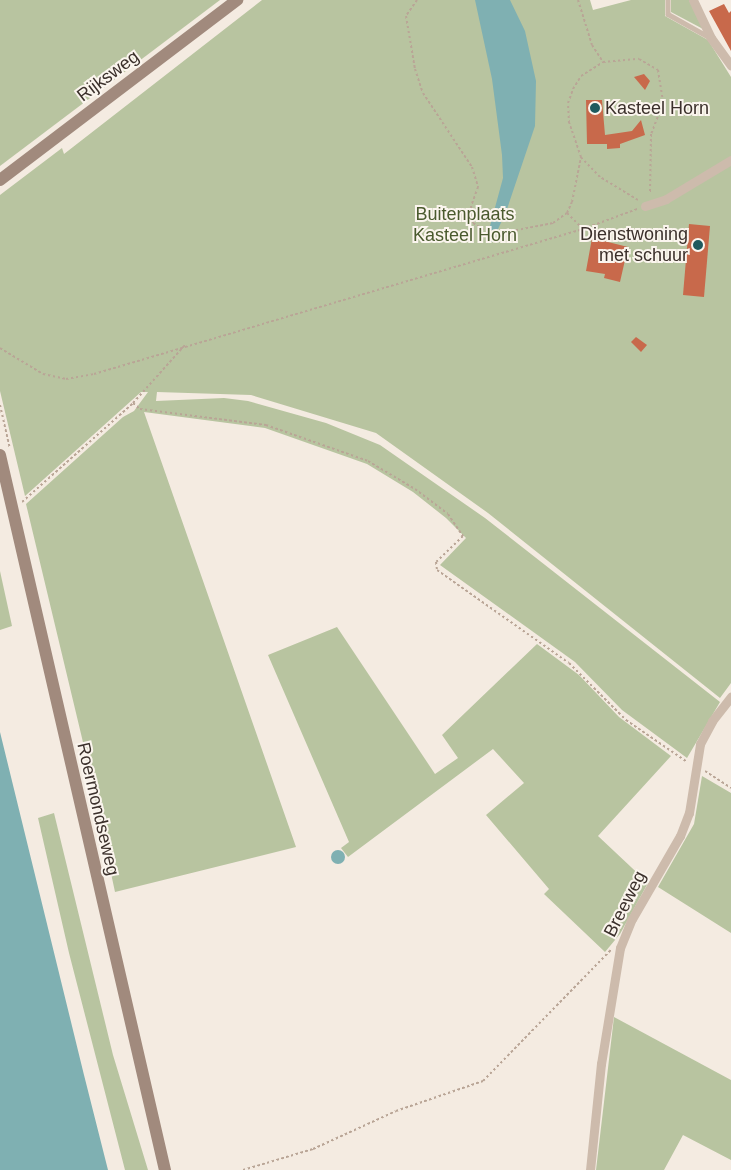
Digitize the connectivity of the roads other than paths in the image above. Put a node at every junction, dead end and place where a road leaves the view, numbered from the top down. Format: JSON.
{"nodes":[{"id":1,"x":237,"y":0,"type":"edge"},
{"id":2,"x":668,"y":0,"type":"edge"},
{"id":3,"x":693,"y":0,"type":"edge"},
{"id":4,"x":711,"y":38,"type":"junction"},
{"id":5,"x":731,"y":66,"type":"edge"},
{"id":6,"x":731,"y":160,"type":"edge"},
{"id":7,"x":0,"y":180,"type":"edge"},
{"id":8,"x":646,"y":205,"type":"road end"},
{"id":9,"x":6,"y":456,"type":"edge"},
{"id":10,"x":731,"y":697,"type":"edge"},
{"id":11,"x":165,"y":1170,"type":"edge"},
{"id":12,"x":590,"y":1170,"type":"edge"}],
"edges":[{"from":1,"to":7,"type":"main road","name":"Rijksweg"},
{"from":2,"to":4,"type":"lane"},
{"from":3,"to":4,"type":"street"},
{"from":4,"to":5,"type":"street"},
{"from":6,"to":8,"type":"street"},
{"from":9,"to":11,"type":"main road","name":"Roermondseweg"},
{"from":10,"to":12,"type":"street","name":"Breeweg"}]}
